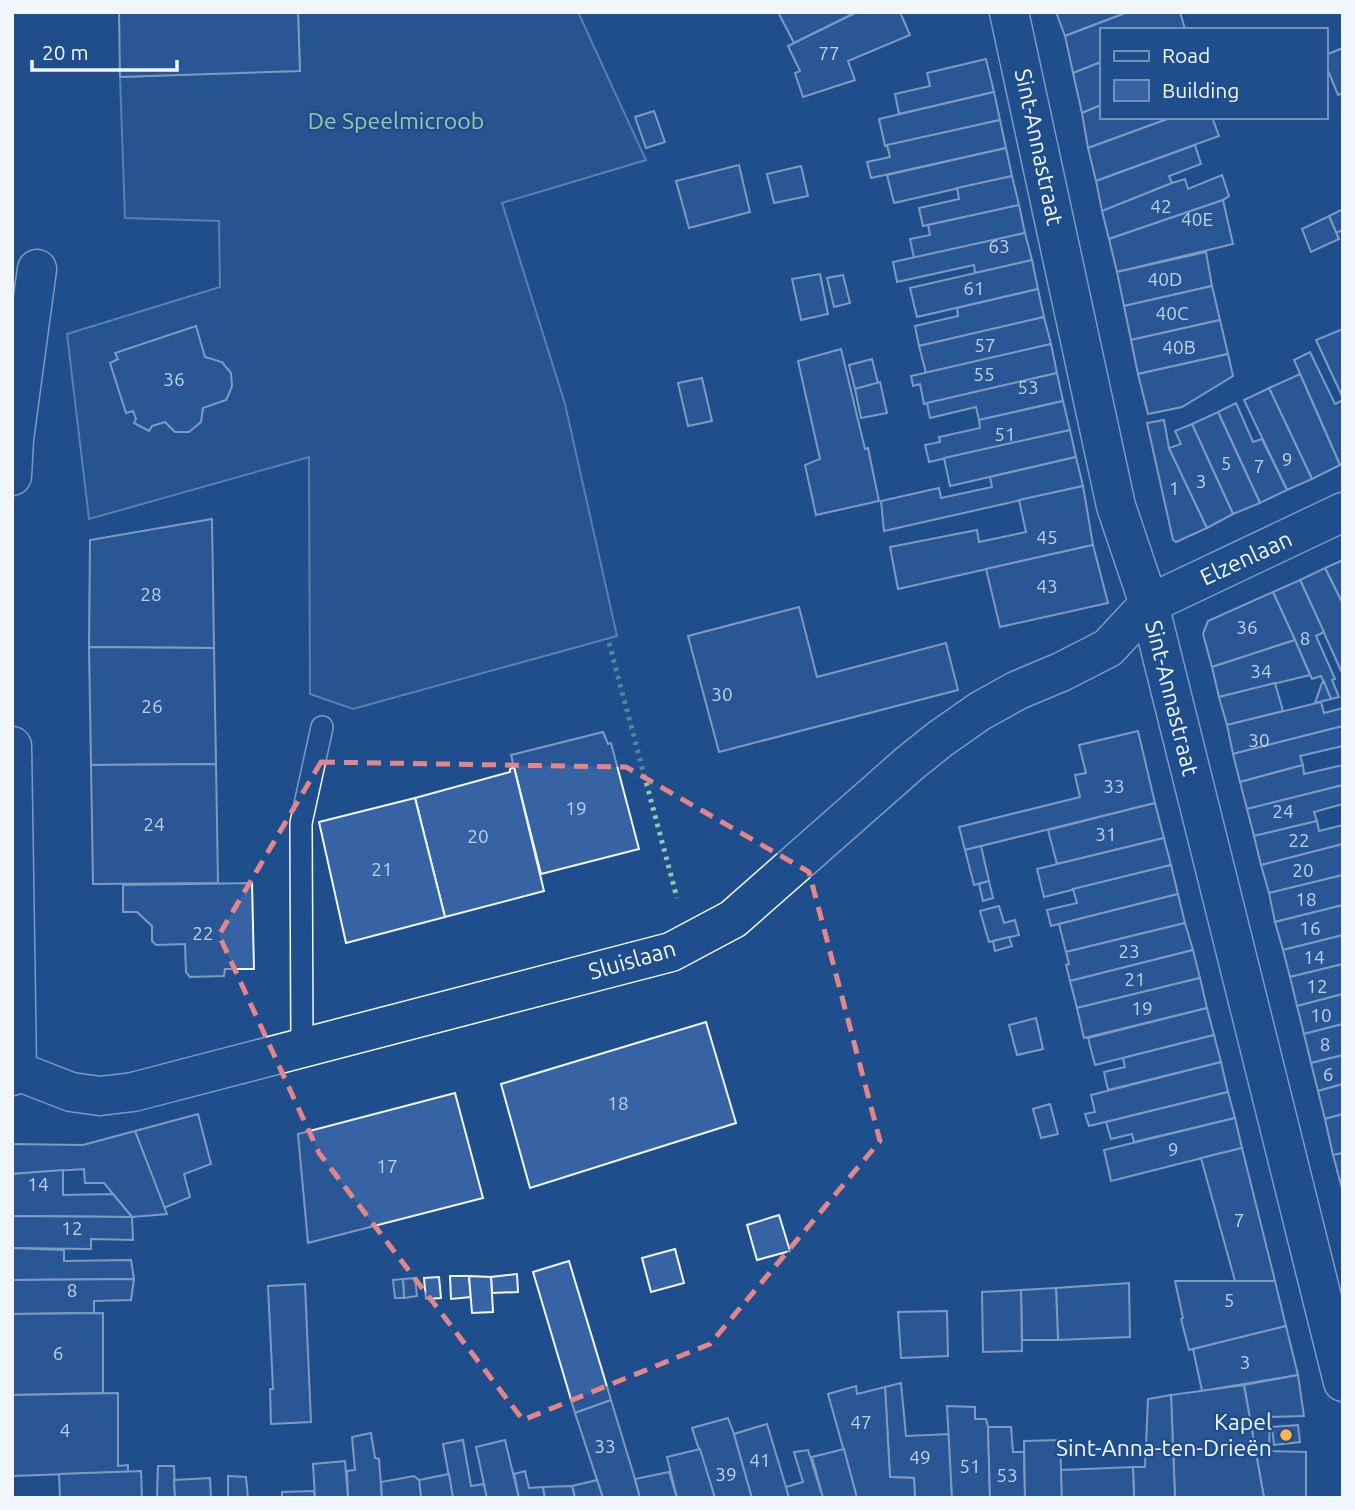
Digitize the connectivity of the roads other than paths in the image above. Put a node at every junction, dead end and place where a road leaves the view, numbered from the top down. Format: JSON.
{"nodes":[{"id":1,"x":1009,"y":12,"type":"edge"},
{"id":2,"x":37,"y":269,"type":"dead end"},
{"id":3,"x":12,"y":476,"type":"edge"},
{"id":4,"x":1343,"y":512,"type":"edge"},
{"id":5,"x":1149,"y":604,"type":"junction"},
{"id":6,"x":322,"y":727,"type":"dead end"},
{"id":7,"x":12,"y":746,"type":"edge"},
{"id":8,"x":302,"y":1046,"type":"junction"},
{"id":9,"x":14,"y":1074,"type":"edge"},
{"id":10,"x":1343,"y":1382,"type":"edge"}],
"edges":[{"from":1,"to":5,"type":"street","name":"Sint-Annastraat"},
{"from":2,"to":3,"type":"street"},
{"from":4,"to":5,"type":"street","name":"Elzenlaan"},
{"from":5,"to":8,"type":"street","name":"Sluislaan"},
{"from":5,"to":10,"type":"street","name":"Sint-Annastraat"},
{"from":6,"to":8,"type":"lane"},
{"from":7,"to":9,"type":"street","name":"Sluislaan"},
{"from":8,"to":9,"type":"street","name":"Sluislaan"}]}
